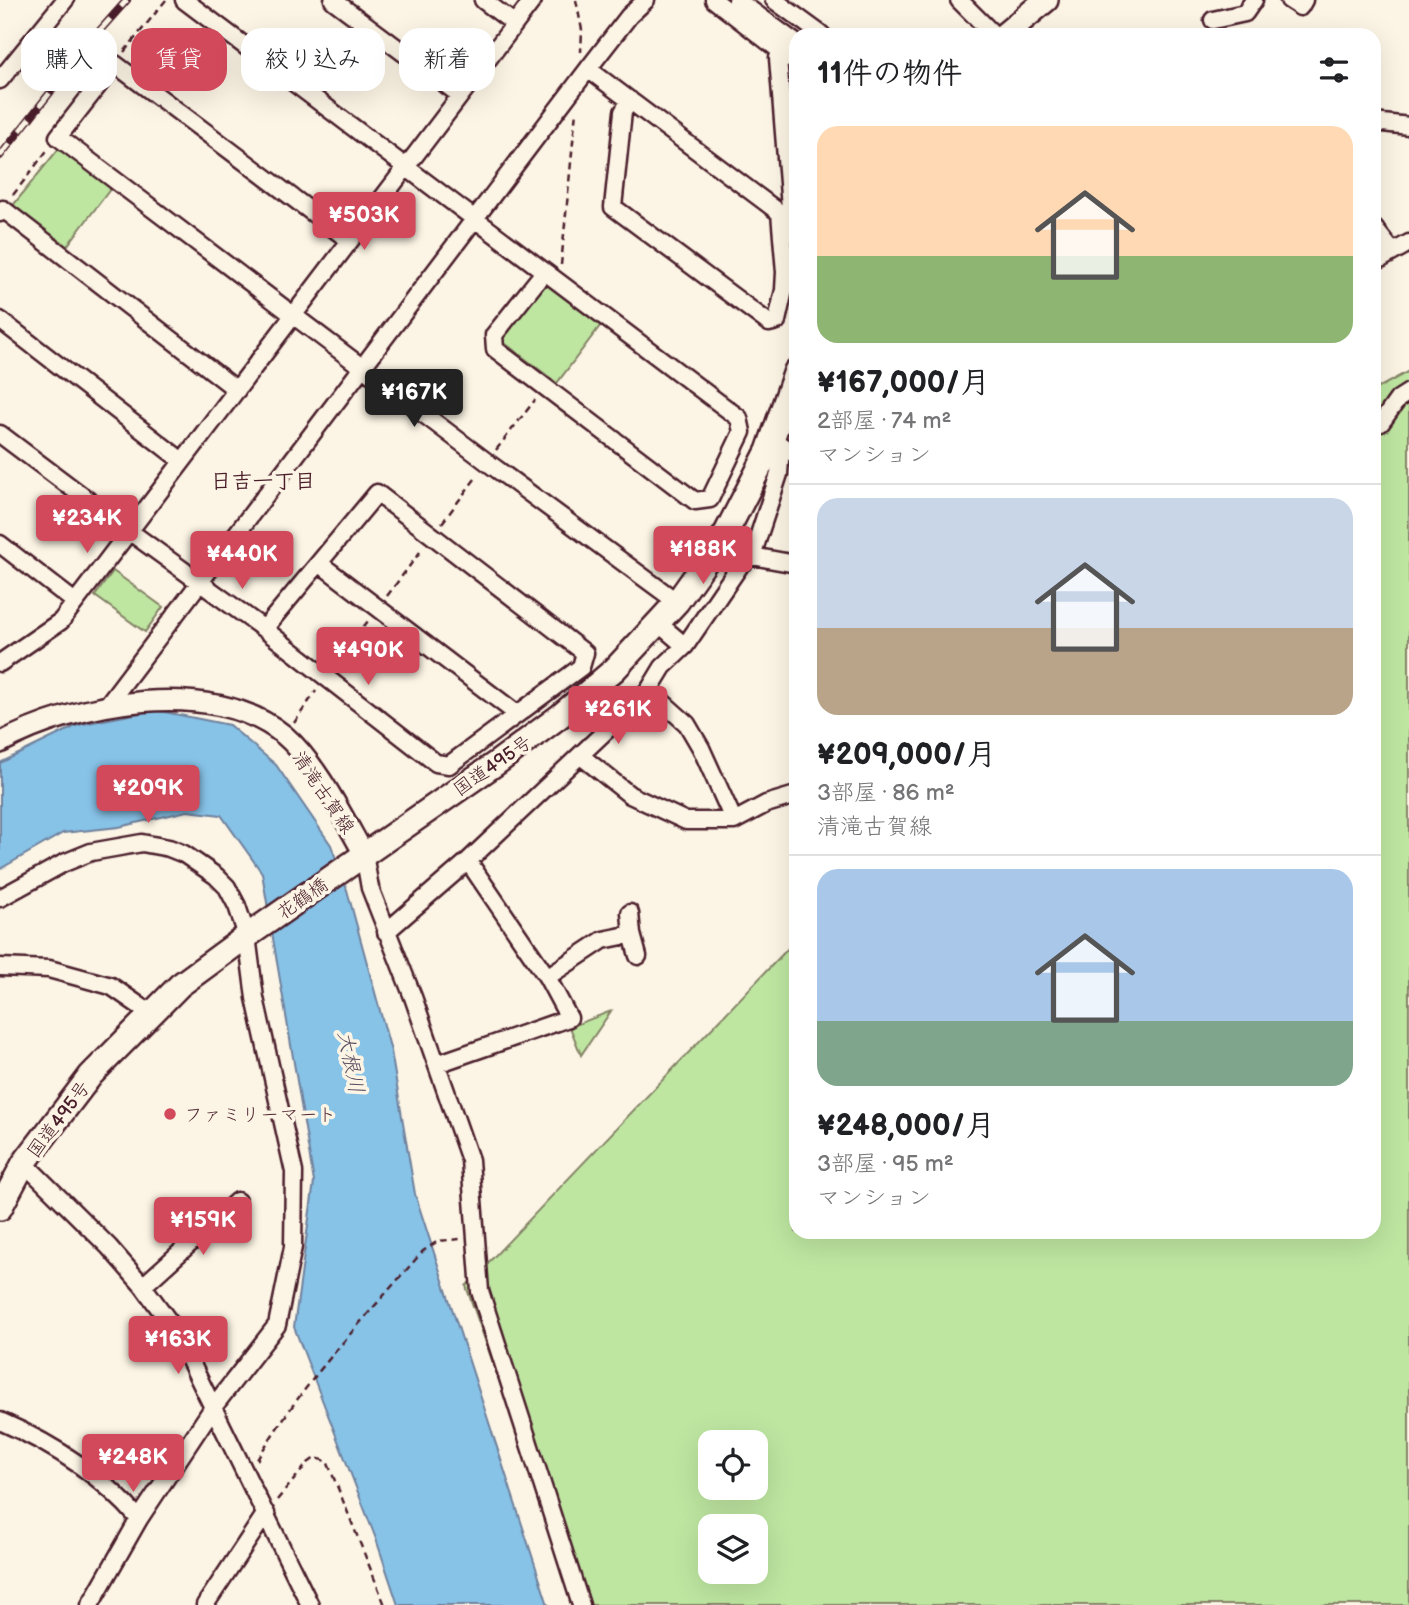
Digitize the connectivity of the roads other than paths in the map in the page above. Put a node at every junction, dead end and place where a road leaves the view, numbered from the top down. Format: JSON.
{"nodes":[{"id":1,"x":65,"y":0,"type":"edge"},
{"id":2,"x":184,"y":0,"type":"edge"},
{"id":3,"x":333,"y":0,"type":"edge"},
{"id":4,"x":483,"y":0,"type":"edge"},
{"id":5,"x":533,"y":0,"type":"edge"},
{"id":6,"x":646,"y":0,"type":"edge"},
{"id":7,"x":714,"y":0,"type":"edge"},
{"id":8,"x":737,"y":0,"type":"edge"},
{"id":9,"x":774,"y":0,"type":"edge"},
{"id":10,"x":959,"y":0,"type":"edge"},
{"id":11,"x":1046,"y":0,"type":"edge"},
{"id":12,"x":1254,"y":0,"type":"edge"},
{"id":13,"x":1289,"y":0,"type":"edge"},
{"id":14,"x":1304,"y":0,"type":"edge"},
{"id":15,"x":1213,"y":20,"type":"dead end"},
{"id":16,"x":515,"y":24,"type":"junction"},
{"id":17,"x":812,"y":28,"type":"edge"},
{"id":18,"x":1003,"y":28,"type":"edge"},
{"id":19,"x":1014,"y":28,"type":"edge"},
{"id":20,"x":789,"y":38,"type":"edge"},
{"id":21,"x":781,"y":51,"type":"junction"},
{"id":22,"x":789,"y":57,"type":"edge"},
{"id":23,"x":584,"y":75,"type":"junction"},
{"id":24,"x":0,"y":80,"type":"edge"},
{"id":25,"x":460,"y":95,"type":"junction"},
{"id":26,"x":630,"y":100,"type":"junction"},
{"id":27,"x":1381,"y":123,"type":"edge"},
{"id":28,"x":1409,"y":126,"type":"edge"},
{"id":29,"x":407,"y":167,"type":"junction"},
{"id":30,"x":789,"y":199,"type":"edge"},
{"id":31,"x":1,"y":211,"type":"edge"},
{"id":32,"x":475,"y":217,"type":"junction"},
{"id":33,"x":1381,"y":237,"type":"edge"},
{"id":34,"x":349,"y":240,"type":"junction"},
{"id":35,"x":1409,"y":243,"type":"edge"},
{"id":36,"x":1393,"y":253,"type":"junction"},
{"id":37,"x":1381,"y":259,"type":"edge"},
{"id":38,"x":544,"y":272,"type":"junction"},
{"id":39,"x":293,"y":315,"type":"junction"},
{"id":40,"x":0,"y":320,"type":"edge"},
{"id":41,"x":362,"y":366,"type":"junction"},
{"id":42,"x":237,"y":390,"type":"junction"},
{"id":43,"x":1409,"y":392,"type":"edge"},
{"id":44,"x":789,"y":404,"type":"edge"},
{"id":45,"x":1381,"y":423,"type":"dead end"},
{"id":46,"x":0,"y":435,"type":"edge"},
{"id":47,"x":770,"y":446,"type":"junction"},
{"id":48,"x":789,"y":453,"type":"edge"},
{"id":49,"x":182,"y":461,"type":"junction"},
{"id":50,"x":129,"y":531,"type":"junction"},
{"id":51,"x":0,"y":544,"type":"edge"},
{"id":52,"x":752,"y":556,"type":"junction"},
{"id":53,"x":319,"y":563,"type":"junction"},
{"id":54,"x":789,"y":563,"type":"edge"},
{"id":55,"x":199,"y":582,"type":"junction"},
{"id":56,"x":75,"y":602,"type":"junction"},
{"id":57,"x":677,"y":602,"type":"junction"},
{"id":58,"x":658,"y":623,"type":"junction"},
{"id":59,"x":264,"y":629,"type":"junction"},
{"id":60,"x":685,"y":646,"type":"junction"},
{"id":61,"x":1,"y":661,"type":"edge"},
{"id":62,"x":649,"y":690,"type":"junction"},
{"id":63,"x":107,"y":705,"type":"junction"},
{"id":64,"x":517,"y":714,"type":"junction"},
{"id":65,"x":0,"y":743,"type":"edge"},
{"id":66,"x":581,"y":757,"type":"junction"},
{"id":67,"x":789,"y":797,"type":"edge"},
{"id":68,"x":734,"y":821,"type":"junction"},
{"id":69,"x":357,"y":860,"type":"junction"},
{"id":70,"x":468,"y":861,"type":"junction"},
{"id":71,"x":0,"y":898,"type":"edge"},
{"id":72,"x":630,"y":913,"type":"dead end"},
{"id":73,"x":386,"y":932,"type":"junction"},
{"id":74,"x":251,"y":933,"type":"junction"},
{"id":75,"x":632,"y":934,"type":"junction"},
{"id":76,"x":638,"y":956,"type":"dead end"},
{"id":77,"x":0,"y":967,"type":"edge"},
{"id":78,"x":547,"y":977,"type":"junction"},
{"id":79,"x":150,"y":1013,"type":"junction"},
{"id":80,"x":437,"y":1064,"type":"junction"},
{"id":81,"x":24,"y":1163,"type":"junction"},
{"id":82,"x":237,"y":1201,"type":"dead end"},
{"id":83,"x":0,"y":1208,"type":"edge"},
{"id":84,"x":143,"y":1286,"type":"junction"},
{"id":85,"x":214,"y":1406,"type":"junction"},
{"id":86,"x":0,"y":1421,"type":"edge"},
{"id":87,"x":266,"y":1513,"type":"junction"},
{"id":88,"x":138,"y":1519,"type":"junction"},
{"id":89,"x":90,"y":1605,"type":"edge"},
{"id":90,"x":205,"y":1605,"type":"edge"},
{"id":91,"x":310,"y":1605,"type":"edge"},
{"id":92,"x":581,"y":1605,"type":"edge"}],
"edges":[{"from":1,"to":24,"type":"street"},
{"from":2,"to":29,"type":"street"},
{"from":3,"to":25,"type":"street"},
{"from":4,"to":16,"type":"street"},
{"from":5,"to":16,"type":"street"},
{"from":6,"to":23,"type":"street"},
{"from":7,"to":21,"type":"street"},
{"from":8,"to":20,"type":"street"},
{"from":9,"to":17,"type":"street"},
{"from":10,"to":18,"type":"street"},
{"from":11,"to":19,"type":"highway"},
{"from":12,"to":15,"type":"street"},
{"from":13,"to":14,"type":"street"},
{"from":16,"to":25,"type":"street"},
{"from":21,"to":22,"type":"street"},
{"from":21,"to":30,"type":"street"},
{"from":23,"to":26,"type":"street"},
{"from":23,"to":32,"type":"street"},
{"from":25,"to":29,"type":"street"},
{"from":26,"to":26,"type":"street"},
{"from":27,"to":28,"type":"street"},
{"from":29,"to":32,"type":"street"},
{"from":29,"to":34,"type":"street"},
{"from":31,"to":42,"type":"street"},
{"from":32,"to":38,"type":"street"},
{"from":32,"to":41,"type":"street"},
{"from":33,"to":36,"type":"street"},
{"from":34,"to":39,"type":"street"},
{"from":34,"to":39,"type":"street"},
{"from":35,"to":36,"type":"street"},
{"from":36,"to":37,"type":"street"},
{"from":38,"to":38,"type":"street"},
{"from":39,"to":41,"type":"street"},
{"from":39,"to":42,"type":"street"},
{"from":40,"to":49,"type":"street"},
{"from":41,"to":55,"type":"street"},
{"from":41,"to":57,"type":"street"},
{"from":42,"to":49,"type":"street"},
{"from":43,"to":45,"type":"street"},
{"from":44,"to":47,"type":"highway","name":"国道495号"},
{"from":46,"to":50,"type":"street"},
{"from":47,"to":48,"type":"street"},
{"from":47,"to":52,"type":"street"},
{"from":47,"to":57,"type":"highway","name":"国道495号"},
{"from":49,"to":50,"type":"street"},
{"from":50,"to":55,"type":"street"},
{"from":50,"to":56,"type":"street"},
{"from":51,"to":56,"type":"street"},
{"from":52,"to":54,"type":"street"},
{"from":52,"to":60,"type":"street"},
{"from":53,"to":59,"type":"street"},
{"from":53,"to":64,"type":"street"},
{"from":53,"to":64,"type":"street"},
{"from":55,"to":59,"type":"street"},
{"from":55,"to":63,"type":"street"},
{"from":56,"to":61,"type":"street"},
{"from":57,"to":58,"type":"highway","name":"国道495号"},
{"from":58,"to":60,"type":"street"},
{"from":58,"to":69,"type":"highway","name":"国道495号"},
{"from":59,"to":64,"type":"street"},
{"from":60,"to":62,"type":"street"},
{"from":62,"to":66,"type":"street"},
{"from":62,"to":68,"type":"street"},
{"from":63,"to":65,"type":"main road","name":"清滝古賀線"},
{"from":63,"to":69,"type":"main road","name":"清滝古賀線"},
{"from":66,"to":68,"type":"street"},
{"from":66,"to":70,"type":"street"},
{"from":67,"to":68,"type":"street"},
{"from":69,"to":73,"type":"street"},
{"from":69,"to":74,"type":"highway","name":"花鶴橋"},
{"from":70,"to":73,"type":"street"},
{"from":70,"to":78,"type":"street"},
{"from":71,"to":74,"type":"street"},
{"from":72,"to":75,"type":"street"},
{"from":73,"to":80,"type":"street"},
{"from":74,"to":79,"type":"highway","name":"国道495号"},
{"from":74,"to":85,"type":"street"},
{"from":75,"to":76,"type":"street"},
{"from":75,"to":78,"type":"street"},
{"from":77,"to":79,"type":"street"},
{"from":78,"to":80,"type":"street"},
{"from":79,"to":81,"type":"highway","name":"国道495号"},
{"from":80,"to":92,"type":"street"},
{"from":81,"to":83,"type":"highway","name":"国道495号"},
{"from":81,"to":84,"type":"street"},
{"from":82,"to":84,"type":"street"},
{"from":84,"to":85,"type":"street"},
{"from":85,"to":87,"type":"street"},
{"from":85,"to":88,"type":"street"},
{"from":86,"to":88,"type":"street"},
{"from":87,"to":90,"type":"street"},
{"from":87,"to":91,"type":"street"},
{"from":88,"to":89,"type":"street"}]}
